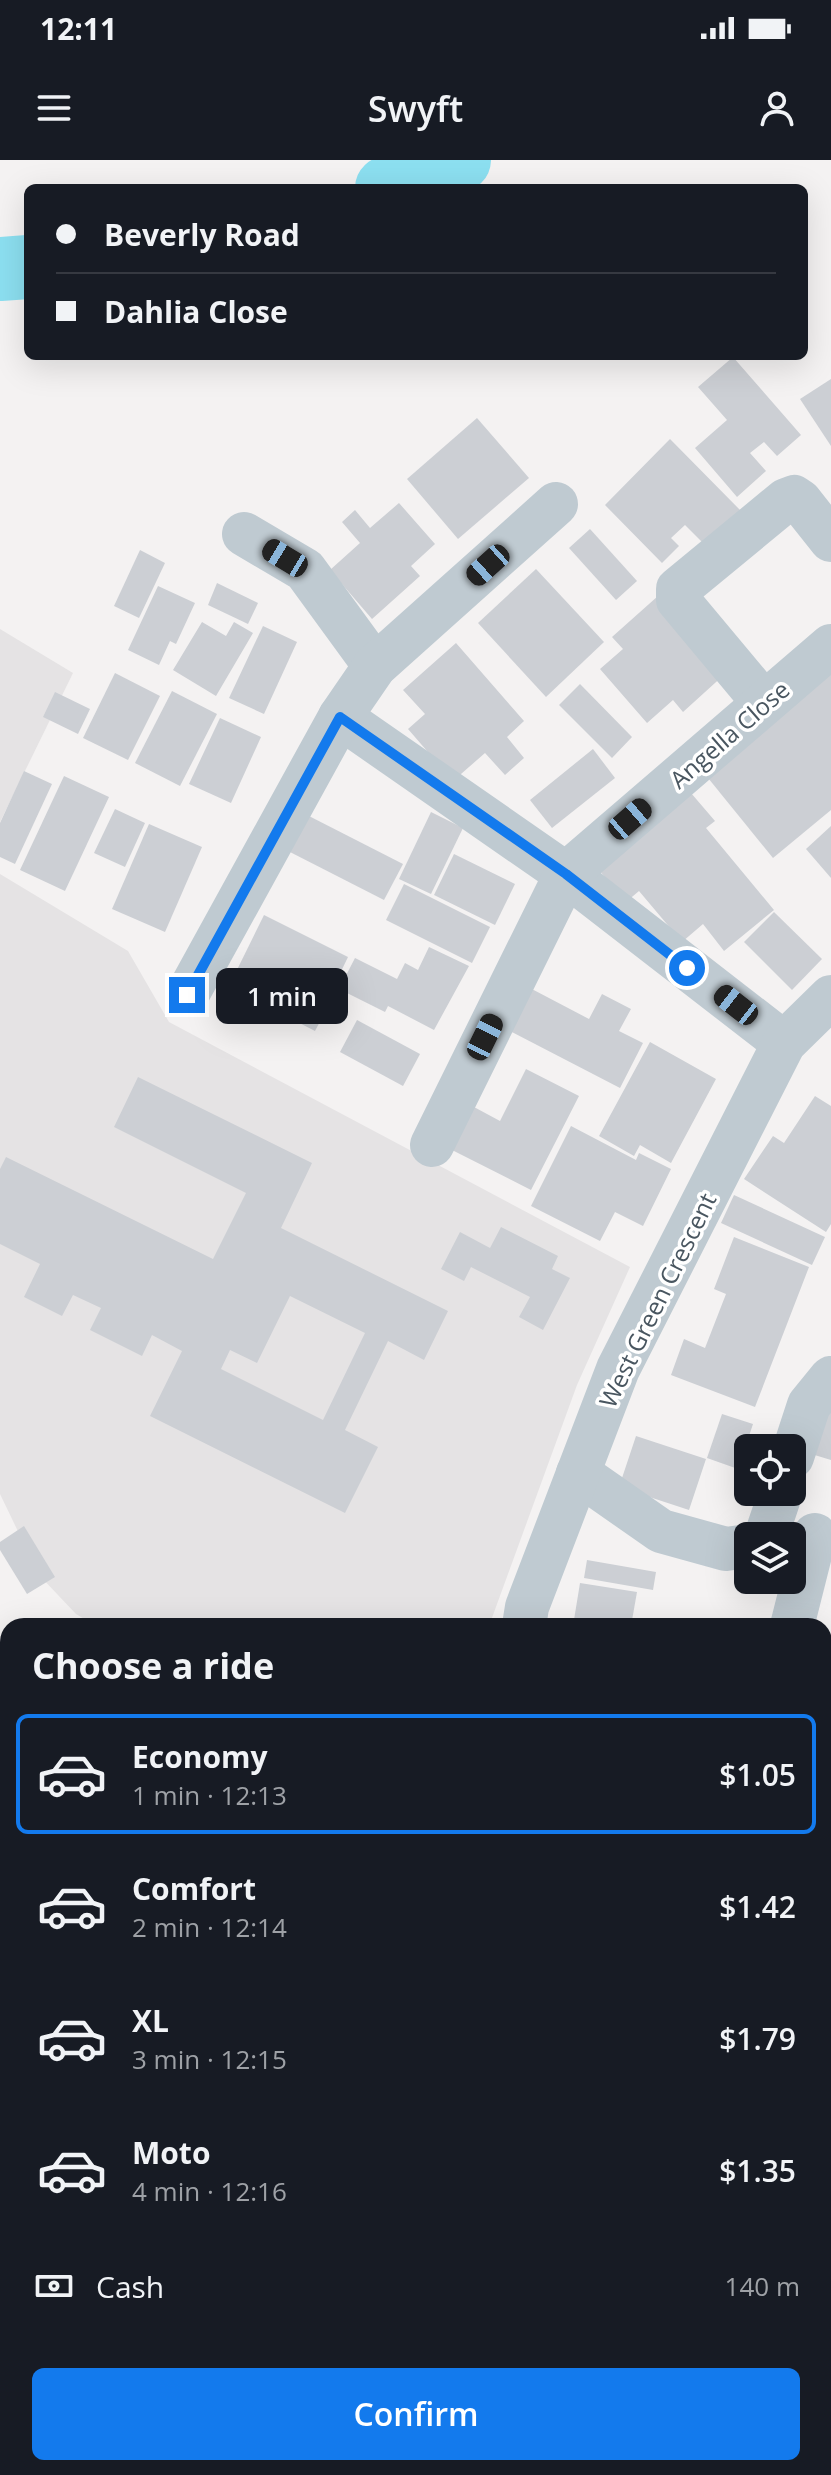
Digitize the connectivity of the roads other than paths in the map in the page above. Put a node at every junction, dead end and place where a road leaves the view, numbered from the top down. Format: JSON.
{"nodes":[{"id":1,"x":556,"y":504,"type":"dead end"},
{"id":2,"x":244,"y":534,"type":"dead end"},
{"id":3,"x":831,"y":540,"type":"edge"},
{"id":4,"x":831,"y":646,"type":"edge"},
{"id":5,"x":375,"y":666,"type":"junction"},
{"id":6,"x":764,"y":703,"type":"junction"},
{"id":7,"x":340,"y":717,"type":"junction"},
{"id":8,"x":566,"y":874,"type":"junction"},
{"id":9,"x":187,"y":995,"type":"dead end"},
{"id":10,"x":831,"y":997,"type":"edge"},
{"id":11,"x":784,"y":1043,"type":"junction"},
{"id":12,"x":432,"y":1145,"type":"dead end"},
{"id":13,"x":831,"y":1378,"type":"edge"},
{"id":14,"x":800,"y":1434,"type":"edge"},
{"id":15,"x":578,"y":1473,"type":"junction"},
{"id":16,"x":813,"y":1539,"type":"edge"},
{"id":17,"x":734,"y":1548,"type":"edge"},
{"id":18,"x":525,"y":1618,"type":"edge"},
{"id":19,"x":794,"y":1618,"type":"edge"}],
"edges":[{"from":1,"to":5,"type":"street"},
{"from":2,"to":5,"type":"street"},
{"from":3,"to":6,"type":"street"},
{"from":4,"to":6,"type":"street","name":"Angella Close"},
{"from":5,"to":7,"type":"street"},
{"from":6,"to":8,"type":"street","name":"Angella Close"},
{"from":7,"to":8,"type":"street"},
{"from":7,"to":9,"type":"street"},
{"from":8,"to":11,"type":"street"},
{"from":8,"to":12,"type":"street","name":"Angella Close"},
{"from":10,"to":11,"type":"street","name":"West Green Crescent"},
{"from":11,"to":15,"type":"street","name":"West Green Crescent"},
{"from":13,"to":14,"type":"street"},
{"from":15,"to":17,"type":"street"},
{"from":15,"to":18,"type":"street","name":"West Green Crescent"},
{"from":16,"to":19,"type":"street"}]}
